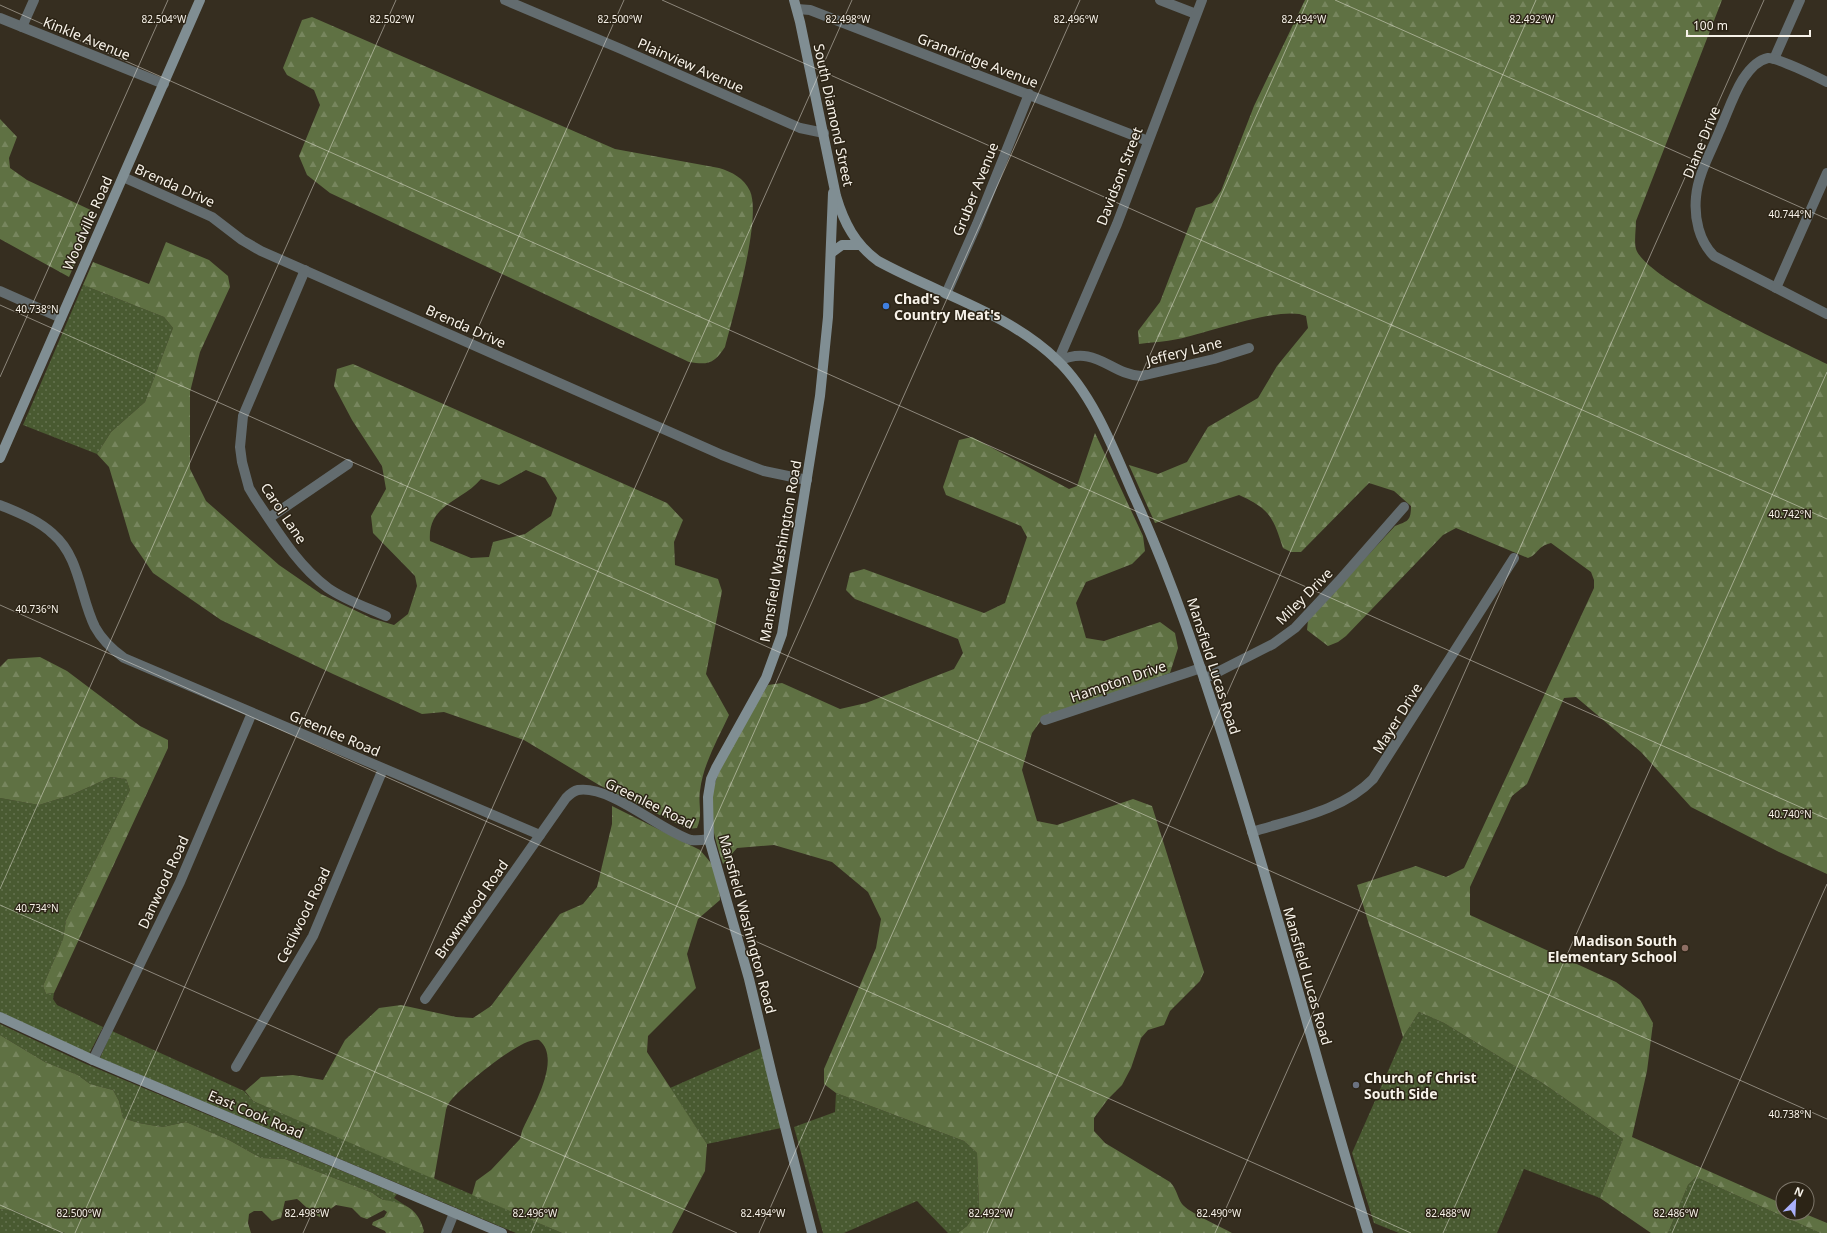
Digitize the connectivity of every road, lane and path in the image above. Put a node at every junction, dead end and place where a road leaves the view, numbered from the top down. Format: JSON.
{"nodes":[{"id":1,"x":34,"y":0,"type":"edge"},
{"id":2,"x":200,"y":0,"type":"edge"},
{"id":3,"x":505,"y":0,"type":"edge"},
{"id":4,"x":1160,"y":0,"type":"edge"},
{"id":5,"x":1202,"y":0,"type":"edge"},
{"id":6,"x":1800,"y":0,"type":"edge"},
{"id":7,"x":795,"y":5,"type":"edge"},
{"id":8,"x":1196,"y":14,"type":"junction"},
{"id":9,"x":0,"y":18,"type":"edge"},
{"id":10,"x":22,"y":27,"type":"junction"},
{"id":11,"x":1774,"y":59,"type":"junction"},
{"id":12,"x":1827,"y":82,"type":"edge"},
{"id":13,"x":164,"y":84,"type":"junction"},
{"id":14,"x":1028,"y":94,"type":"junction"},
{"id":15,"x":824,"y":133,"type":"junction"},
{"id":16,"x":1148,"y":141,"type":"junction"},
{"id":17,"x":1827,"y":173,"type":"edge"},
{"id":18,"x":123,"y":177,"type":"junction"},
{"id":19,"x":833,"y":181,"type":"junction"},
{"id":20,"x":852,"y":234,"type":"joint"},
{"id":21,"x":860,"y":244,"type":"junction"},
{"id":22,"x":831,"y":253,"type":"junction"},
{"id":23,"x":305,"y":270,"type":"junction"},
{"id":24,"x":1776,"y":288,"type":"junction"},
{"id":25,"x":0,"y":291,"type":"edge"},
{"id":26,"x":946,"y":294,"type":"junction"},
{"id":27,"x":1827,"y":314,"type":"edge"},
{"id":28,"x":61,"y":318,"type":"junction"},
{"id":29,"x":1249,"y":348,"type":"dead end"},
{"id":30,"x":1058,"y":361,"type":"junction"},
{"id":31,"x":4,"y":439,"type":"edge"},
{"id":32,"x":0,"y":458,"type":"edge"},
{"id":33,"x":348,"y":464,"type":"dead end"},
{"id":34,"x":807,"y":480,"type":"junction"},
{"id":35,"x":0,"y":505,"type":"edge"},
{"id":36,"x":1404,"y":507,"type":"dead end"},
{"id":37,"x":269,"y":518,"type":"junction"},
{"id":38,"x":1514,"y":558,"type":"dead end"},
{"id":39,"x":386,"y":616,"type":"dead end"},
{"id":40,"x":1201,"y":668,"type":"junction"},
{"id":41,"x":1204,"y":679,"type":"junction"},
{"id":42,"x":252,"y":713,"type":"junction"},
{"id":43,"x":1045,"y":720,"type":"dead end"},
{"id":44,"x":383,"y":769,"type":"junction"},
{"id":45,"x":1252,"y":832,"type":"junction"},
{"id":46,"x":540,"y":835,"type":"junction"},
{"id":47,"x":709,"y":839,"type":"junction"},
{"id":48,"x":426,"y":999,"type":"dead end"},
{"id":49,"x":0,"y":1017,"type":"edge"},
{"id":50,"x":93,"y":1060,"type":"junction"},
{"id":51,"x":236,"y":1067,"type":"dead end"},
{"id":52,"x":454,"y":1213,"type":"junction"},
{"id":53,"x":446,"y":1233,"type":"edge"},
{"id":54,"x":502,"y":1233,"type":"edge"},
{"id":55,"x":812,"y":1233,"type":"edge"},
{"id":56,"x":1368,"y":1233,"type":"edge"}],
"edges":[{"from":1,"to":10,"type":"street"},
{"from":2,"to":13,"type":"street","name":"Woodville Road"},
{"from":3,"to":15,"type":"street","name":"Plainview Avenue"},
{"from":4,"to":8,"type":"street"},
{"from":5,"to":8,"type":"street","name":"Davidson Street"},
{"from":6,"to":11,"type":"street"},
{"from":7,"to":14,"type":"street","name":"Grandridge Avenue"},
{"from":7,"to":15,"type":"street","name":"South Diamond Street"},
{"from":8,"to":16,"type":"street","name":"Davidson Street"},
{"from":9,"to":10,"type":"street","name":"Kinkle Avenue"},
{"from":10,"to":13,"type":"street","name":"Kinkle Avenue"},
{"from":11,"to":12,"type":"street"},
{"from":11,"to":24,"type":"street","name":"Diane Drive"},
{"from":13,"to":18,"type":"street","name":"Woodville Road"},
{"from":14,"to":16,"type":"street","name":"Grandridge Avenue"},
{"from":14,"to":26,"type":"street","name":"Gruber Avenue"},
{"from":15,"to":19,"type":"street","name":"South Diamond Street"},
{"from":16,"to":30,"type":"street","name":"Davidson Street"},
{"from":17,"to":24,"type":"street"},
{"from":18,"to":23,"type":"street","name":"Brenda Drive"},
{"from":18,"to":28,"type":"street","name":"Woodville Road"},
{"from":19,"to":20,"type":"street","name":"South Diamond Street"},
{"from":19,"to":22,"type":"street","name":"Mansfield Washington Road"},
{"from":20,"to":21,"type":"street","name":"Mansfield Lucas Road"},
{"from":21,"to":22,"type":"street"},
{"from":21,"to":26,"type":"street","name":"Mansfield Lucas Road"},
{"from":22,"to":34,"type":"street","name":"Mansfield Washington Road"},
{"from":23,"to":34,"type":"street","name":"Brenda Drive"},
{"from":23,"to":37,"type":"street","name":"Carol Lane"},
{"from":24,"to":27,"type":"street","name":"Diane Drive"},
{"from":25,"to":28,"type":"street"},
{"from":26,"to":30,"type":"street","name":"Mansfield Lucas Road"},
{"from":28,"to":31,"type":"street","name":"Woodville Road"},
{"from":29,"to":30,"type":"street","name":"Jeffery Lane"},
{"from":30,"to":40,"type":"street","name":"Mansfield Lucas Road"},
{"from":31,"to":32,"type":"street","name":"Woodville Road"},
{"from":33,"to":37,"type":"street"},
{"from":34,"to":47,"type":"street","name":"Mansfield Washington Road"},
{"from":35,"to":42,"type":"street","name":"Greenlee Road"},
{"from":36,"to":41,"type":"street","name":"Miley Drive"},
{"from":37,"to":39,"type":"street","name":"Carol Lane"},
{"from":38,"to":45,"type":"street","name":"Mayer Drive"},
{"from":40,"to":41,"type":"street","name":"Mansfield Lucas Road"},
{"from":40,"to":43,"type":"street","name":"Hampton Drive"},
{"from":41,"to":45,"type":"street","name":"Mansfield Lucas Road"},
{"from":42,"to":44,"type":"street","name":"Greenlee Road"},
{"from":42,"to":50,"type":"street","name":"Danwood Road"},
{"from":44,"to":46,"type":"street","name":"Greenlee Road"},
{"from":44,"to":51,"type":"street","name":"Cecilwood Road"},
{"from":45,"to":56,"type":"street","name":"Mansfield Lucas Road"},
{"from":46,"to":47,"type":"street","name":"Greenlee Road"},
{"from":46,"to":48,"type":"street","name":"Brownwood Road"},
{"from":47,"to":55,"type":"street","name":"Mansfield Washington Road"},
{"from":49,"to":50,"type":"street","name":"East Cook Road"},
{"from":50,"to":52,"type":"street","name":"East Cook Road"},
{"from":52,"to":53,"type":"street"},
{"from":52,"to":54,"type":"street","name":"East Cook Road"}]}
